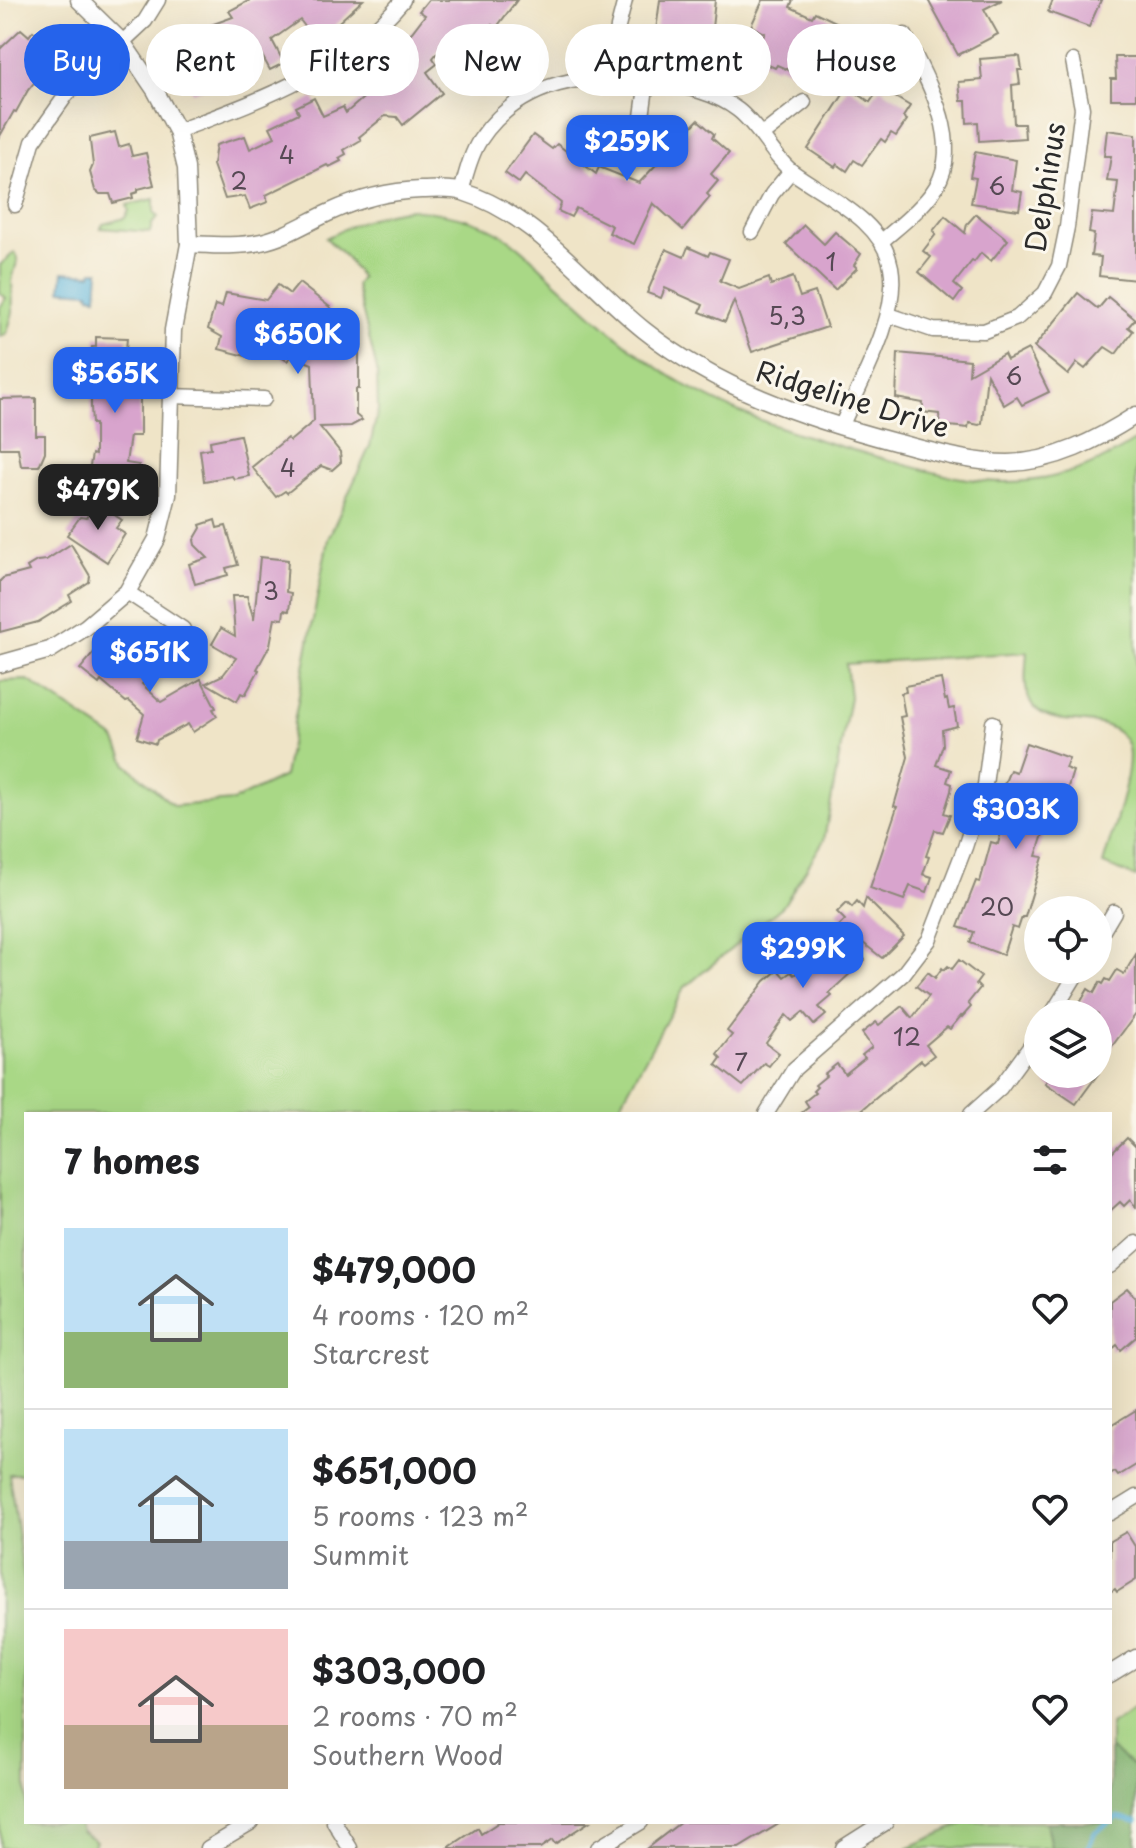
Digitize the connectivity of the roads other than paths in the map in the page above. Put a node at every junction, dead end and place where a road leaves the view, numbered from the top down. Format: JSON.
{"nodes":[{"id":1,"x":79,"y":0,"type":"edge"},
{"id":2,"x":158,"y":0,"type":"edge"},
{"id":3,"x":403,"y":0,"type":"edge"},
{"id":4,"x":625,"y":0,"type":"edge"},
{"id":5,"x":104,"y":24,"type":"edge"},
{"id":6,"x":619,"y":24,"type":"edge"},
{"id":7,"x":130,"y":36,"type":"edge"},
{"id":8,"x":130,"y":53,"type":"edge"},
{"id":9,"x":1073,"y":61,"type":"dead end"},
{"id":10,"x":925,"y":78,"type":"edge"},
{"id":11,"x":565,"y":82,"type":"edge"},
{"id":12,"x":66,"y":96,"type":"edge"},
{"id":13,"x":645,"y":96,"type":"edge"},
{"id":14,"x":713,"y":96,"type":"edge"},
{"id":15,"x":804,"y":102,"type":"dead end"},
{"id":16,"x":177,"y":131,"type":"junction"},
{"id":17,"x":762,"y":135,"type":"junction"},
{"id":18,"x":638,"y":146,"type":"dead end"},
{"id":19,"x":791,"y":171,"type":"junction"},
{"id":20,"x":461,"y":192,"type":"junction"},
{"id":21,"x":15,"y":205,"type":"dead end"},
{"id":22,"x":752,"y":232,"type":"dead end"},
{"id":23,"x":882,"y":241,"type":"junction"},
{"id":24,"x":189,"y":244,"type":"junction"},
{"id":25,"x":889,"y":315,"type":"junction"},
{"id":26,"x":170,"y":396,"type":"junction"},
{"id":27,"x":264,"y":399,"type":"dead end"},
{"id":28,"x":1136,"y":415,"type":"edge"},
{"id":29,"x":841,"y":427,"type":"junction"},
{"id":30,"x":127,"y":592,"type":"junction"},
{"id":31,"x":183,"y":629,"type":"dead end"},
{"id":32,"x":0,"y":664,"type":"edge"},
{"id":33,"x":993,"y":723,"type":"dead end"},
{"id":34,"x":1114,"y":912,"type":"dead end"},
{"id":35,"x":1112,"y":915,"type":"edge"},
{"id":36,"x":1024,"y":1055,"type":"edge"},
{"id":37,"x":767,"y":1112,"type":"edge"},
{"id":38,"x":973,"y":1112,"type":"edge"},
{"id":39,"x":1136,"y":1243,"type":"edge"},
{"id":40,"x":1112,"y":1264,"type":"edge"},
{"id":41,"x":1136,"y":1497,"type":"edge"},
{"id":42,"x":1112,"y":1512,"type":"edge"},
{"id":43,"x":1136,"y":1658,"type":"edge"},
{"id":44,"x":1112,"y":1673,"type":"edge"},
{"id":45,"x":249,"y":1824,"type":"edge"},
{"id":46,"x":335,"y":1824,"type":"edge"},
{"id":47,"x":638,"y":1824,"type":"edge"},
{"id":48,"x":882,"y":1824,"type":"edge"},
{"id":49,"x":208,"y":1848,"type":"edge"},
{"id":50,"x":350,"y":1848,"type":"edge"},
{"id":51,"x":598,"y":1848,"type":"edge"},
{"id":52,"x":844,"y":1848,"type":"edge"}],
"edges":[{"from":1,"to":5,"type":"street"},
{"from":2,"to":7,"type":"street"},
{"from":3,"to":16,"type":"street"},
{"from":4,"to":6,"type":"street"},
{"from":8,"to":16,"type":"street"},
{"from":9,"to":25,"type":"street","name":"Delphinus"},
{"from":10,"to":23,"type":"street"},
{"from":11,"to":20,"type":"street"},
{"from":12,"to":21,"type":"street"},
{"from":13,"to":18,"type":"street"},
{"from":14,"to":17,"type":"street"},
{"from":15,"to":17,"type":"street"},
{"from":16,"to":24,"type":"street"},
{"from":17,"to":19,"type":"street"},
{"from":19,"to":22,"type":"street"},
{"from":19,"to":23,"type":"street"},
{"from":20,"to":24,"type":"street","name":"Ridgeline Drive"},
{"from":20,"to":29,"type":"street","name":"Ridgeline Drive"},
{"from":23,"to":25,"type":"street"},
{"from":24,"to":26,"type":"street"},
{"from":25,"to":29,"type":"street"},
{"from":26,"to":27,"type":"street"},
{"from":26,"to":30,"type":"street"},
{"from":28,"to":29,"type":"street","name":"Ridgeline Drive"},
{"from":30,"to":31,"type":"street"},
{"from":30,"to":32,"type":"street"},
{"from":33,"to":37,"type":"street"},
{"from":34,"to":35,"type":"street"},
{"from":36,"to":38,"type":"street"},
{"from":39,"to":40,"type":"street"},
{"from":41,"to":42,"type":"street"},
{"from":43,"to":44,"type":"street"},
{"from":45,"to":49,"type":"street"},
{"from":46,"to":50,"type":"street"},
{"from":47,"to":51,"type":"street"},
{"from":48,"to":52,"type":"street"}]}
